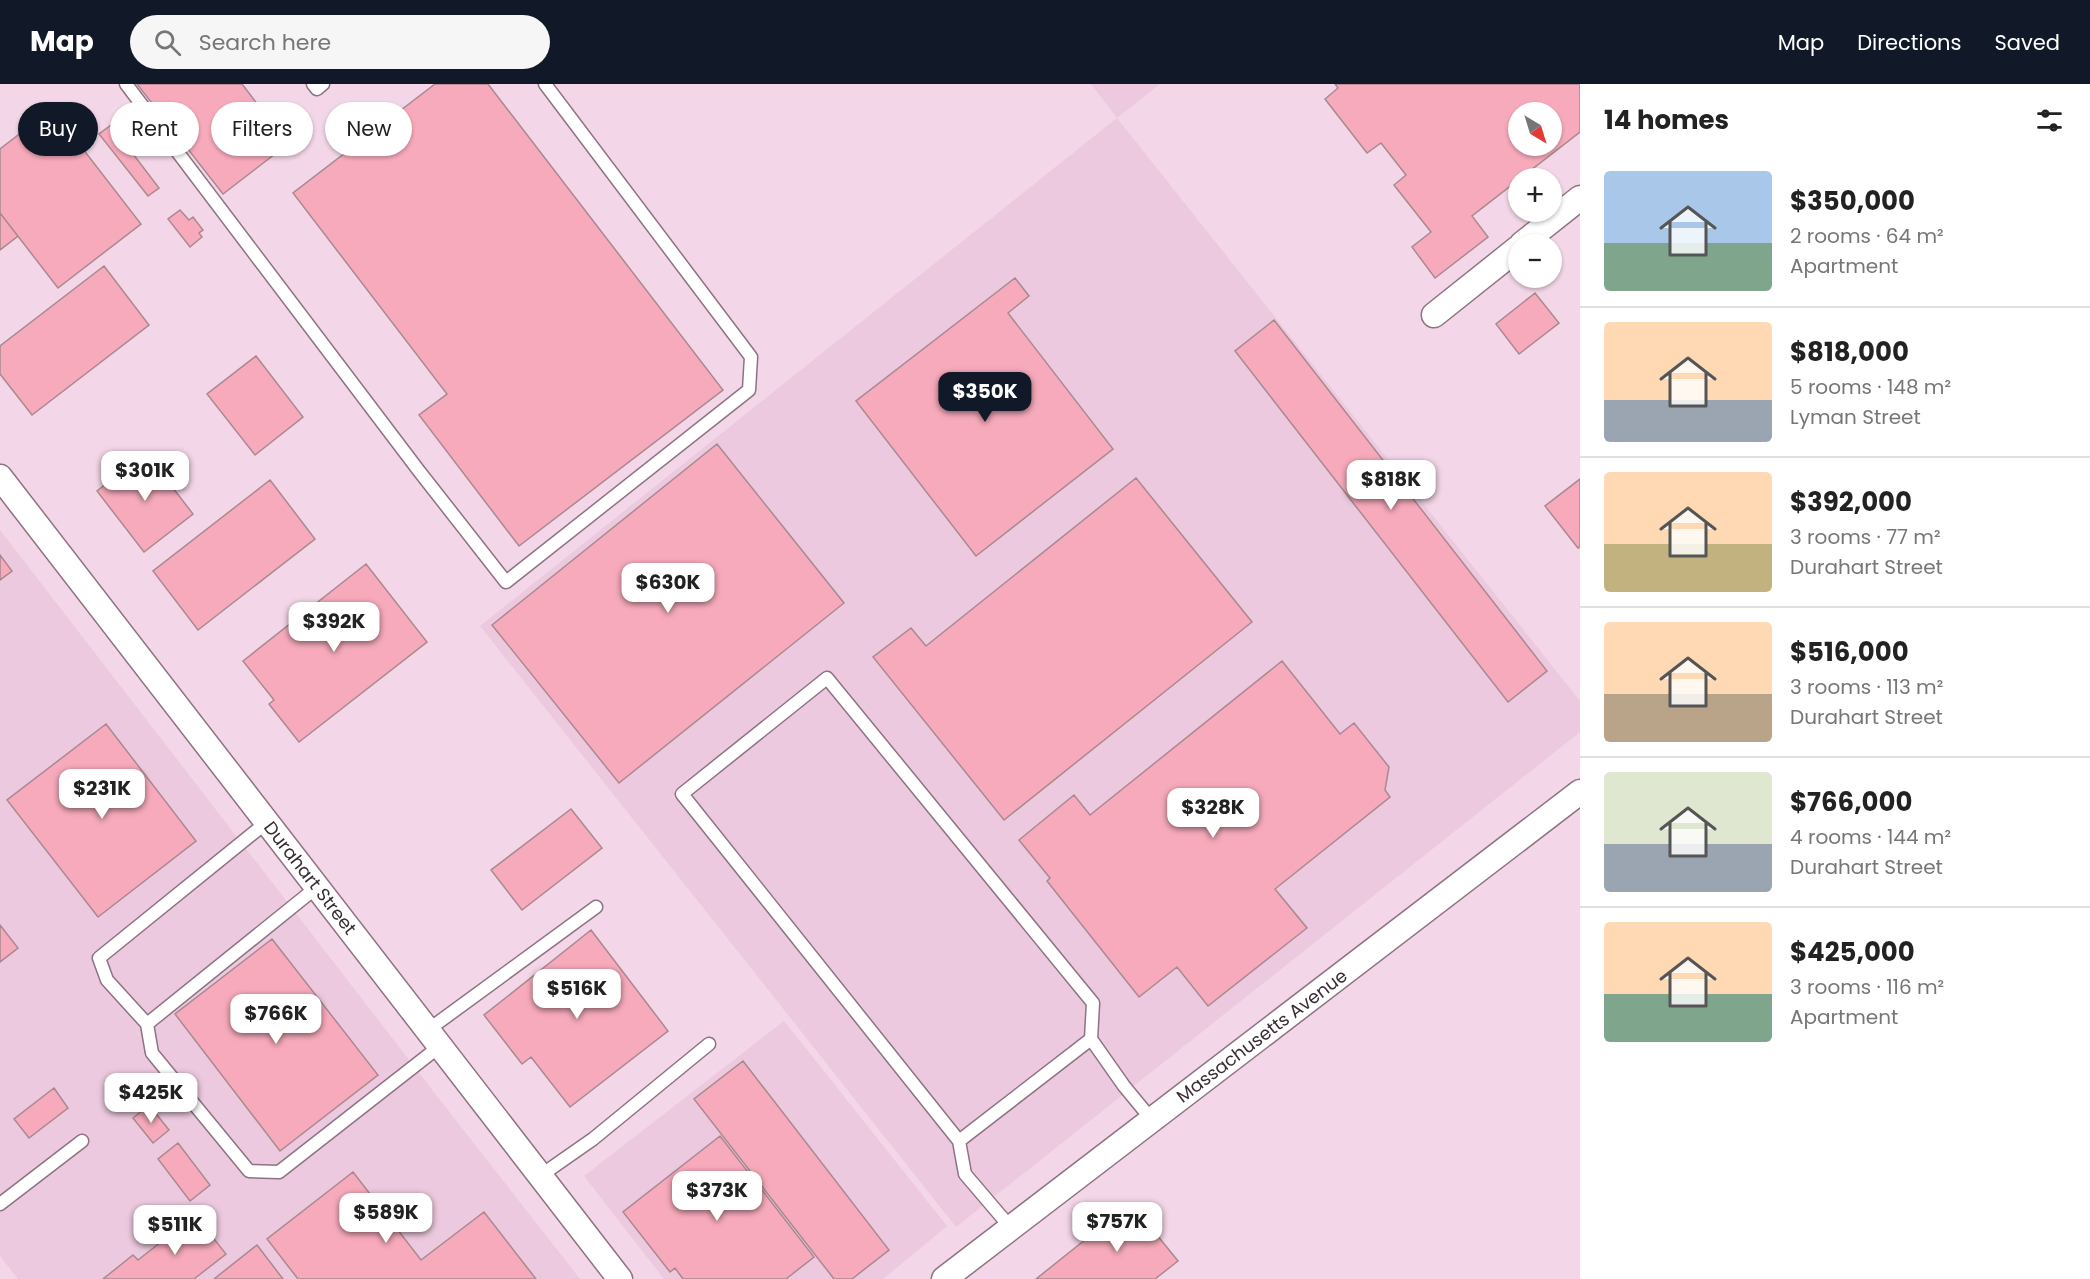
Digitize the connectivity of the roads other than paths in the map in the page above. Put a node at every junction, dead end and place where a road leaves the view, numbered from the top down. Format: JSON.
{"nodes":[{"id":1,"x":126,"y":84,"type":"edge"},
{"id":2,"x":313,"y":84,"type":"edge"},
{"id":3,"x":323,"y":84,"type":"edge"},
{"id":4,"x":545,"y":84,"type":"edge"},
{"id":5,"x":1580,"y":198,"type":"edge"},
{"id":6,"x":1535,"y":234,"type":"edge"},
{"id":7,"x":1508,"y":256,"type":"edge"},
{"id":8,"x":1434,"y":315,"type":"dead end"},
{"id":9,"x":0,"y":477,"type":"edge"},
{"id":10,"x":1580,"y":792,"type":"edge"},
{"id":11,"x":267,"y":822,"type":"junction"},
{"id":12,"x":317,"y":887,"type":"junction"},
{"id":13,"x":596,"y":907,"type":"dead end"},
{"id":14,"x":147,"y":1024,"type":"junction"},
{"id":15,"x":434,"y":1038,"type":"junction"},
{"id":16,"x":1091,"y":1039,"type":"junction"},
{"id":17,"x":709,"y":1044,"type":"dead end"},
{"id":18,"x":1152,"y":1120,"type":"junction"},
{"id":19,"x":82,"y":1141,"type":"dead end"},
{"id":20,"x":959,"y":1141,"type":"junction"},
{"id":21,"x":540,"y":1176,"type":"junction"},
{"id":22,"x":0,"y":1204,"type":"edge"},
{"id":23,"x":1011,"y":1228,"type":"junction"},
{"id":24,"x":973,"y":1271,"type":"edge"},
{"id":25,"x":620,"y":1279,"type":"edge"},
{"id":26,"x":944,"y":1279,"type":"edge"}],
"edges":[{"from":1,"to":4,"type":"lane"},
{"from":2,"to":3,"type":"lane"},
{"from":5,"to":6,"type":"street"},
{"from":7,"to":8,"type":"street"},
{"from":9,"to":11,"type":"street","name":"Durahart Street"},
{"from":10,"to":18,"type":"street","name":"Massachusetts Avenue"},
{"from":11,"to":12,"type":"street","name":"Durahart Street"},
{"from":11,"to":14,"type":"lane"},
{"from":12,"to":14,"type":"lane"},
{"from":12,"to":15,"type":"street","name":"Durahart Street"},
{"from":13,"to":15,"type":"lane"},
{"from":14,"to":15,"type":"lane"},
{"from":15,"to":21,"type":"street","name":"Durahart Street"},
{"from":16,"to":18,"type":"lane"},
{"from":16,"to":20,"type":"lane"},
{"from":16,"to":20,"type":"lane"},
{"from":17,"to":21,"type":"lane"},
{"from":18,"to":23,"type":"street","name":"Massachusetts Avenue"},
{"from":19,"to":22,"type":"lane"},
{"from":20,"to":23,"type":"lane"},
{"from":21,"to":25,"type":"street","name":"Durahart Street"},
{"from":23,"to":24,"type":"street","name":"Massachusetts Avenue"},
{"from":24,"to":26,"type":"street","name":"Massachusetts Avenue"}]}
